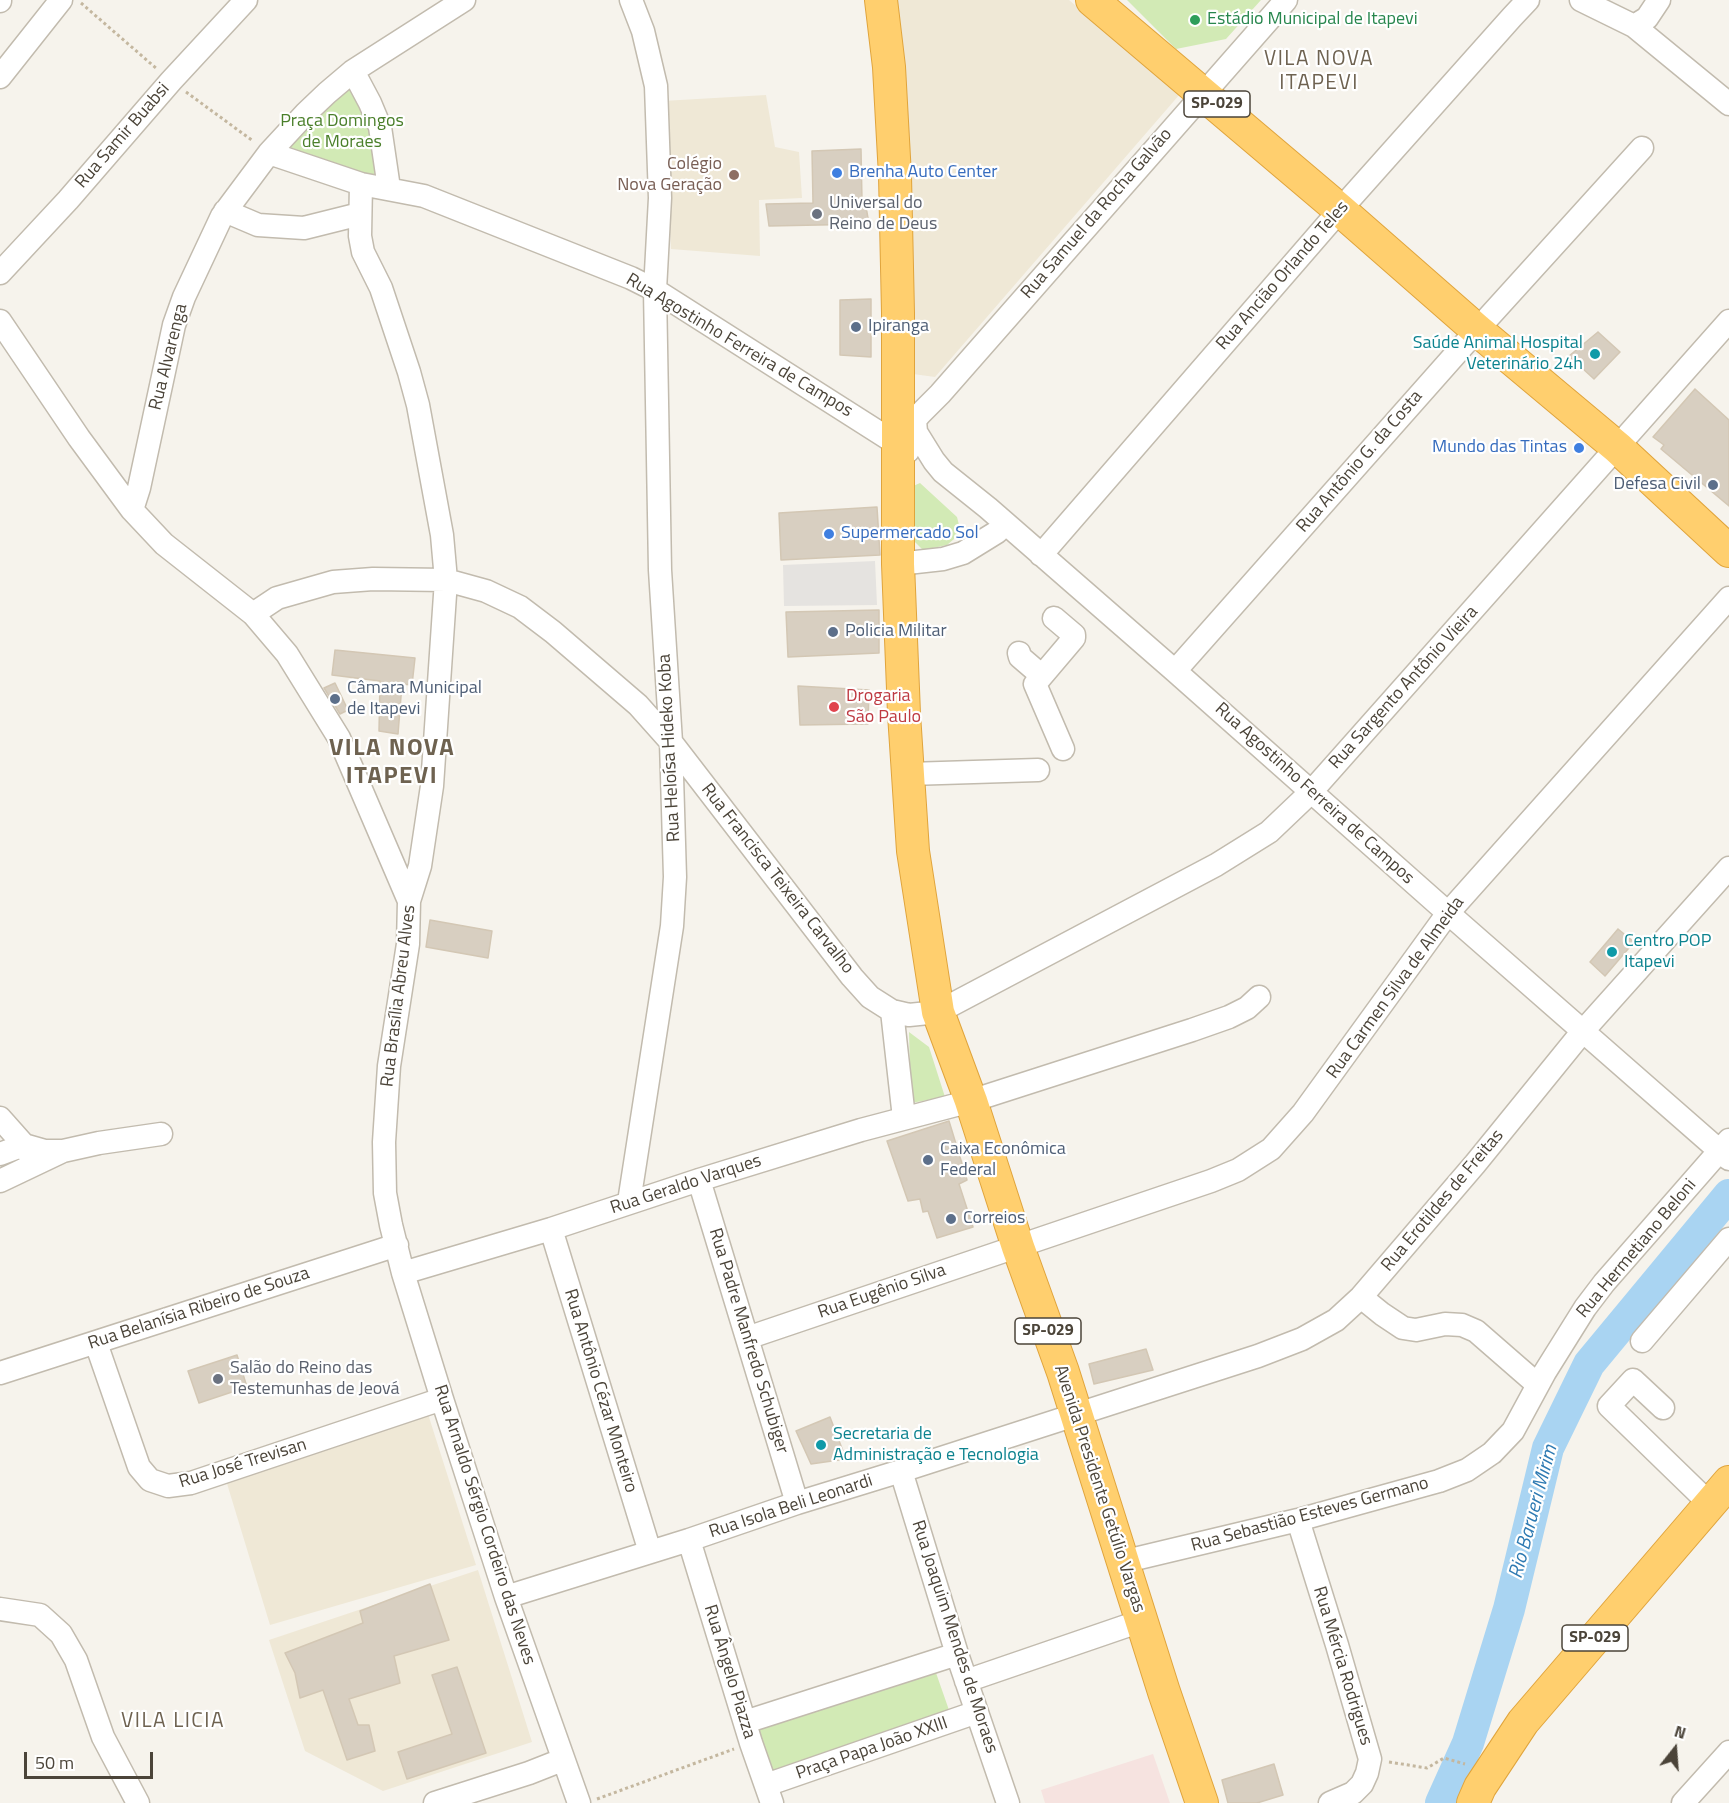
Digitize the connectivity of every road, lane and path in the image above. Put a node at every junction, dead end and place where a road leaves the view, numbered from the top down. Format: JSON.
{"nodes":[{"id":1,"x":61,"y":0,"type":"edge"},
{"id":2,"x":246,"y":0,"type":"edge"},
{"id":3,"x":464,"y":0,"type":"edge"},
{"id":4,"x":631,"y":0,"type":"edge"},
{"id":5,"x":881,"y":0,"type":"edge"},
{"id":6,"x":1092,"y":0,"type":"edge"},
{"id":7,"x":1271,"y":0,"type":"edge"},
{"id":8,"x":1286,"y":0,"type":"edge"},
{"id":9,"x":1528,"y":0,"type":"edge"},
{"id":10,"x":1581,"y":0,"type":"edge"},
{"id":11,"x":1659,"y":0,"type":"edge"},
{"id":12,"x":1634,"y":26,"type":"junction"},
{"id":13,"x":353,"y":71,"type":"junction"},
{"id":14,"x":0,"y":77,"type":"edge"},
{"id":15,"x":1198,"y":88,"type":"junction"},
{"id":16,"x":1729,"y":104,"type":"edge"},
{"id":17,"x":1642,"y":148,"type":"dead end"},
{"id":18,"x":269,"y":153,"type":"junction"},
{"id":19,"x":361,"y":184,"type":"junction"},
{"id":20,"x":389,"y":189,"type":"junction"},
{"id":21,"x":1340,"y":210,"type":"junction"},
{"id":22,"x":225,"y":212,"type":"junction"},
{"id":23,"x":360,"y":214,"type":"junction"},
{"id":24,"x":0,"y":273,"type":"edge"},
{"id":25,"x":655,"y":290,"type":"junction"},
{"id":26,"x":0,"y":321,"type":"edge"},
{"id":27,"x":1729,"y":321,"type":"edge"},
{"id":28,"x":1477,"y":330,"type":"junction"},
{"id":29,"x":907,"y":438,"type":"junction"},
{"id":30,"x":1618,"y":447,"type":"junction"},
{"id":31,"x":132,"y":510,"type":"junction"},
{"id":32,"x":1005,"y":523,"type":"junction"},
{"id":33,"x":1729,"y":551,"type":"edge"},
{"id":34,"x":1041,"y":555,"type":"junction"},
{"id":35,"x":898,"y":564,"type":"junction"},
{"id":36,"x":446,"y":580,"type":"junction"},
{"id":37,"x":1729,"y":598,"type":"edge"},
{"id":38,"x":253,"y":614,"type":"junction"},
{"id":39,"x":1054,"y":618,"type":"dead end"},
{"id":40,"x":1019,"y":653,"type":"dead end"},
{"id":41,"x":1175,"y":671,"type":"junction"},
{"id":42,"x":1041,"y":675,"type":"junction"},
{"id":43,"x":671,"y":742,"type":"junction"},
{"id":44,"x":1063,"y":749,"type":"dead end"},
{"id":45,"x":1038,"y":770,"type":"dead end"},
{"id":46,"x":909,"y":774,"type":"junction"},
{"id":47,"x":1311,"y":792,"type":"junction"},
{"id":48,"x":1729,"y":868,"type":"edge"},
{"id":49,"x":409,"y":902,"type":"junction"},
{"id":50,"x":1448,"y":913,"type":"junction"},
{"id":51,"x":1259,"y":997,"type":"dead end"},
{"id":52,"x":892,"y":1011,"type":"junction"},
{"id":53,"x":938,"y":1012,"type":"junction"},
{"id":54,"x":1583,"y":1031,"type":"junction"},
{"id":55,"x":970,"y":1101,"type":"junction"},
{"id":56,"x":0,"y":1118,"type":"edge"},
{"id":57,"x":904,"y":1118,"type":"junction"},
{"id":58,"x":161,"y":1134,"type":"dead end"},
{"id":59,"x":24,"y":1145,"type":"junction"},
{"id":60,"x":1726,"y":1150,"type":"edge"},
{"id":61,"x":63,"y":1152,"type":"junction"},
{"id":62,"x":0,"y":1154,"type":"edge"},
{"id":63,"x":36,"y":1166,"type":"junction"},
{"id":64,"x":699,"y":1180,"type":"junction"},
{"id":65,"x":0,"y":1181,"type":"edge"},
{"id":66,"x":629,"y":1202,"type":"junction"},
{"id":67,"x":551,"y":1229,"type":"junction"},
{"id":68,"x":1729,"y":1239,"type":"edge"},
{"id":69,"x":397,"y":1245,"type":"junction"},
{"id":70,"x":1018,"y":1247,"type":"junction"},
{"id":71,"x":403,"y":1273,"type":"junction"},
{"id":72,"x":1361,"y":1297,"type":"junction"},
{"id":73,"x":747,"y":1338,"type":"junction"},
{"id":74,"x":1642,"y":1341,"type":"dead end"},
{"id":75,"x":96,"y":1343,"type":"junction"},
{"id":76,"x":0,"y":1373,"type":"edge"},
{"id":77,"x":1538,"y":1385,"type":"junction"},
{"id":78,"x":442,"y":1399,"type":"junction"},
{"id":79,"x":1663,"y":1408,"type":"dead end"},
{"id":80,"x":1075,"y":1415,"type":"junction"},
{"id":81,"x":1492,"y":1453,"type":"joint"},
{"id":82,"x":901,"y":1472,"type":"junction"},
{"id":83,"x":1720,"y":1493,"type":"edge"},
{"id":84,"x":797,"y":1503,"type":"junction"},
{"id":85,"x":1298,"y":1520,"type":"junction"},
{"id":86,"x":689,"y":1540,"type":"junction"},
{"id":87,"x":650,"y":1552,"type":"junction"},
{"id":88,"x":1122,"y":1562,"type":"junction"},
{"id":89,"x":506,"y":1597,"type":"junction"},
{"id":90,"x":0,"y":1609,"type":"edge"},
{"id":91,"x":1141,"y":1621,"type":"junction"},
{"id":92,"x":957,"y":1654,"type":"junction"},
{"id":93,"x":966,"y":1681,"type":"junction"},
{"id":94,"x":977,"y":1712,"type":"junction"},
{"id":95,"x":748,"y":1733,"type":"junction"},
{"id":96,"x":1729,"y":1752,"type":"edge"},
{"id":97,"x":1370,"y":1758,"type":"junction"},
{"id":98,"x":562,"y":1760,"type":"junction"},
{"id":99,"x":1476,"y":1790,"type":"edge"},
{"id":100,"x":769,"y":1794,"type":"edge"},
{"id":101,"x":588,"y":1801,"type":"edge"},
{"id":102,"x":1334,"y":1802,"type":"edge"},
{"id":103,"x":138,"y":1803,"type":"edge"},
{"id":104,"x":435,"y":1803,"type":"edge"},
{"id":105,"x":1008,"y":1803,"type":"edge"},
{"id":106,"x":1202,"y":1803,"type":"edge"},
{"id":107,"x":1683,"y":1803,"type":"edge"}],
"edges":[{"from":1,"to":14,"type":"street"},
{"from":2,"to":24,"type":"street","name":"Rua Samir Buabsi"},
{"from":3,"to":13,"type":"street","name":"Rua Alvarenga"},
{"from":4,"to":25,"type":"street","name":"Rua Heloísa Hideko Koba"},
{"from":5,"to":29,"type":"highway","name":"Avenida Presidente Getúlio Vargas","number":"SP-029"},
{"from":6,"to":15,"type":"highway","number":"SP-029"},
{"from":7,"to":15,"type":"street","name":"Rua Samuel da Rocha Galvão"},
{"from":8,"to":15,"type":"street","name":"Rua Samuel da Rocha Galvão"},
{"from":9,"to":21,"type":"street","name":"Rua Ancião Orlando Teles"},
{"from":10,"to":12,"type":"street"},
{"from":11,"to":12,"type":"street"},
{"from":12,"to":16,"type":"street"},
{"from":13,"to":18,"type":"street","name":"Rua Alvarenga"},
{"from":13,"to":20,"type":"street"},
{"from":15,"to":21,"type":"highway","number":"SP-029"},
{"from":15,"to":29,"type":"street","name":"Rua Samuel da Rocha Galvão"},
{"from":17,"to":28,"type":"street","name":"Rua Antônio G. da Costa"},
{"from":18,"to":19,"type":"street","name":"Rua Agostinho Ferreira de Campos"},
{"from":18,"to":22,"type":"street","name":"Rua Alvarenga"},
{"from":19,"to":20,"type":"street","name":"Rua Agostinho Ferreira de Campos"},
{"from":19,"to":23,"type":"street","name":"Rua Brasília Abreu Alves"},
{"from":20,"to":25,"type":"street","name":"Rua Agostinho Ferreira de Campos"},
{"from":21,"to":28,"type":"highway","number":"SP-029"},
{"from":21,"to":34,"type":"street","name":"Rua Ancião Orlando Teles"},
{"from":22,"to":23,"type":"street"},
{"from":22,"to":31,"type":"street","name":"Rua Alvarenga"},
{"from":23,"to":36,"type":"street","name":"Rua Brasília Abreu Alves"},
{"from":25,"to":29,"type":"street","name":"Rua Agostinho Ferreira de Campos"},
{"from":25,"to":43,"type":"street","name":"Rua Heloísa Hideko Koba"},
{"from":26,"to":31,"type":"street"},
{"from":27,"to":30,"type":"street","name":"Rua Sargento Antônio Vieira"},
{"from":28,"to":30,"type":"highway","number":"SP-029"},
{"from":28,"to":41,"type":"street","name":"Rua Antônio G. da Costa"},
{"from":29,"to":32,"type":"street","name":"Rua Agostinho Ferreira de Campos"},
{"from":29,"to":35,"type":"highway","name":"Avenida Presidente Getúlio Vargas","number":"SP-029"},
{"from":30,"to":33,"type":"highway","number":"SP-029"},
{"from":30,"to":47,"type":"street","name":"Rua Sargento Antônio Vieira"},
{"from":31,"to":38,"type":"street"},
{"from":32,"to":34,"type":"street","name":"Rua Agostinho Ferreira de Campos"},
{"from":32,"to":35,"type":"street"},
{"from":34,"to":41,"type":"street","name":"Rua Agostinho Ferreira de Campos"},
{"from":35,"to":46,"type":"highway","name":"Avenida Presidente Getúlio Vargas","number":"SP-029"},
{"from":36,"to":38,"type":"street","name":"Rua Francisca Teixeira Carvalho"},
{"from":36,"to":43,"type":"street","name":"Rua Francisca Teixeira Carvalho"},
{"from":36,"to":49,"type":"street","name":"Rua Brasília Abreu Alves"},
{"from":37,"to":50,"type":"street","name":"Rua Carmen Silva de Almeida"},
{"from":38,"to":49,"type":"street"},
{"from":39,"to":42,"type":"street"},
{"from":40,"to":42,"type":"street"},
{"from":41,"to":47,"type":"street","name":"Rua Agostinho Ferreira de Campos"},
{"from":42,"to":44,"type":"street"},
{"from":43,"to":52,"type":"street","name":"Rua Francisca Teixeira Carvalho"},
{"from":43,"to":66,"type":"street","name":"Rua Heloísa Hideko Koba"},
{"from":45,"to":46,"type":"street"},
{"from":46,"to":53,"type":"highway","name":"Avenida Presidente Getúlio Vargas","number":"SP-029"},
{"from":47,"to":50,"type":"street","name":"Rua Agostinho Ferreira de Campos"},
{"from":47,"to":53,"type":"street","name":"Rua Sargento Antônio Vieira"},
{"from":48,"to":54,"type":"street","name":"Rua Erotildes de Freitas"},
{"from":49,"to":69,"type":"street","name":"Rua Brasília Abreu Alves"},
{"from":50,"to":54,"type":"street","name":"Rua Agostinho Ferreira de Campos"},
{"from":50,"to":70,"type":"street","name":"Rua Carmen Silva de Almeida"},
{"from":51,"to":55,"type":"street","name":"Rua Geraldo Varques"},
{"from":52,"to":53,"type":"street","name":"Rua Francisca Teixeira Carvalho"},
{"from":52,"to":57,"type":"street"},
{"from":53,"to":55,"type":"highway","name":"Avenida Presidente Getúlio Vargas","number":"SP-029"},
{"from":54,"to":60,"type":"street","name":"Rua Agostinho Ferreira de Campos"},
{"from":54,"to":72,"type":"street","name":"Rua Erotildes de Freitas"},
{"from":55,"to":57,"type":"street","name":"Rua Geraldo Varques"},
{"from":55,"to":70,"type":"highway","name":"Avenida Presidente Getúlio Vargas","number":"SP-029"},
{"from":56,"to":59,"type":"street"},
{"from":57,"to":64,"type":"street","name":"Rua Geraldo Varques"},
{"from":58,"to":61,"type":"street"},
{"from":59,"to":61,"type":"street"},
{"from":59,"to":62,"type":"street"},
{"from":59,"to":63,"type":"street"},
{"from":60,"to":77,"type":"street","name":"Rua Hermetiano Beloni"},
{"from":61,"to":63,"type":"street"},
{"from":63,"to":65,"type":"street"},
{"from":64,"to":66,"type":"street","name":"Rua Geraldo Varques"},
{"from":64,"to":73,"type":"street","name":"Rua Padre Manfredo Schubiger"},
{"from":66,"to":67,"type":"street","name":"Rua Geraldo Varques"},
{"from":67,"to":71,"type":"street","name":"Rua Geraldo Varques"},
{"from":67,"to":87,"type":"street","name":"Rua Antônio Cézar Monteiro"},
{"from":68,"to":74,"type":"street"},
{"from":69,"to":71,"type":"street","name":"Rua Arnaldo Sérgio Cordeiro das Neves"},
{"from":69,"to":75,"type":"street","name":"Rua Belanísia Ribeiro de Souza"},
{"from":70,"to":73,"type":"street","name":"Rua Eugênio Silva"},
{"from":70,"to":80,"type":"highway","name":"Avenida Presidente Getúlio Vargas","number":"SP-029"},
{"from":71,"to":78,"type":"street","name":"Rua Arnaldo Sérgio Cordeiro das Neves"},
{"from":72,"to":77,"type":"street"},
{"from":72,"to":80,"type":"street","name":"Rua Erotildes de Freitas"},
{"from":73,"to":84,"type":"street","name":"Rua Padre Manfredo Schubiger"},
{"from":75,"to":76,"type":"street","name":"Rua Belanísia Ribeiro de Souza"},
{"from":75,"to":78,"type":"street","name":"Rua José Trevisan"},
{"from":77,"to":81,"type":"street","name":"Rua Hermetiano Beloni"},
{"from":78,"to":89,"type":"street","name":"Rua Arnaldo Sérgio Cordeiro das Neves"},
{"from":79,"to":83,"type":"street"},
{"from":80,"to":82,"type":"street","name":"Rua Isola Beli Leonardi"},
{"from":80,"to":88,"type":"highway","name":"Avenida Presidente Getúlio Vargas","number":"SP-029"},
{"from":81,"to":85,"type":"street","name":"Rua Sebastião Esteves Germano"},
{"from":82,"to":84,"type":"street","name":"Rua Isola Beli Leonardi"},
{"from":82,"to":92,"type":"street","name":"Rua Joaquim Mendes de Moraes"},
{"from":83,"to":99,"type":"highway","number":"SP-029"},
{"from":84,"to":86,"type":"street","name":"Rua Isola Beli Leonardi"},
{"from":85,"to":88,"type":"street","name":"Rua Sebastião Esteves Germano"},
{"from":85,"to":97,"type":"street","name":"Rua Mércia Rodrigues"},
{"from":86,"to":87,"type":"street","name":"Rua Isola Beli Leonardi"},
{"from":86,"to":95,"type":"street","name":"Rua Ângelo Piazza"},
{"from":87,"to":89,"type":"street","name":"Rua Isola Beli Leonardi"},
{"from":88,"to":91,"type":"highway","name":"Avenida Presidente Getúlio Vargas","number":"SP-029"},
{"from":89,"to":98,"type":"street","name":"Rua Arnaldo Sérgio Cordeiro das Neves"},
{"from":90,"to":103,"type":"street"},
{"from":91,"to":93,"type":"street"},
{"from":91,"to":106,"type":"highway","name":"Avenida Presidente Getúlio Vargas","number":"SP-029"},
{"from":92,"to":93,"type":"street","name":"Rua Joaquim Mendes de Moraes"},
{"from":92,"to":95,"type":"street"},
{"from":93,"to":94,"type":"street","name":"Rua Joaquim Mendes de Moraes"},
{"from":94,"to":100,"type":"street","name":"Praça Papa João XXIII"},
{"from":94,"to":105,"type":"street","name":"Rua Joaquim Mendes de Moraes"},
{"from":95,"to":100,"type":"street","name":"Rua Ângelo Piazza"},
{"from":95,"to":101,"type":"path"},
{"from":96,"to":107,"type":"street"},
{"from":97,"to":99,"type":"path"},
{"from":97,"to":102,"type":"street","name":"Rua Mércia Rodrigues"},
{"from":98,"to":101,"type":"street","name":"Rua Arnaldo Sérgio Cordeiro das Neves"},
{"from":98,"to":104,"type":"street"}]}
